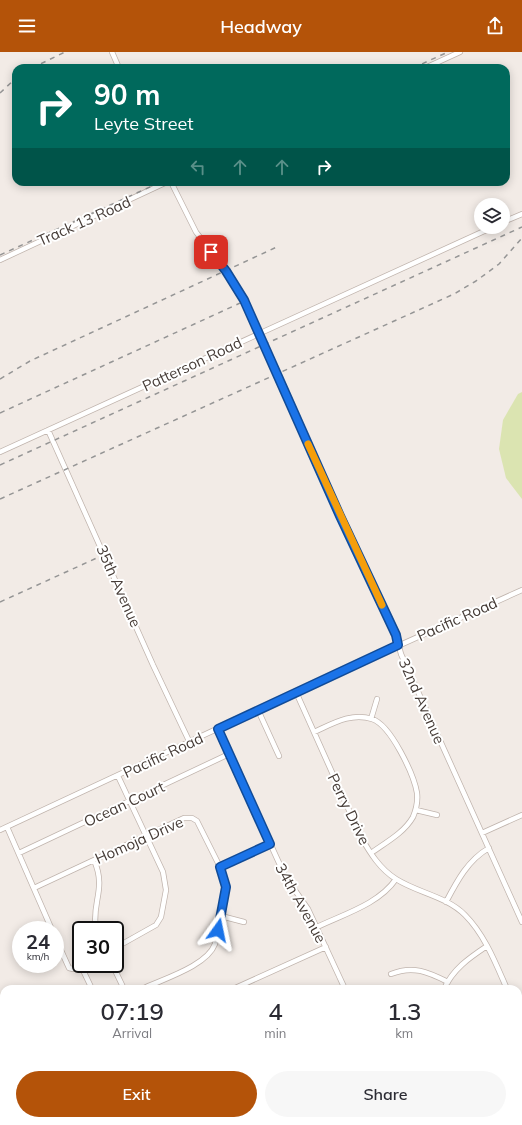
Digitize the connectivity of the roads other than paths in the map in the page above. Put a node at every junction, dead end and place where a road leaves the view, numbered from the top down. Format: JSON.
{"nodes":[{"id":1,"x":112,"y":52,"type":"edge"},
{"id":2,"x":460,"y":52,"type":"edge"},
{"id":3,"x":117,"y":64,"type":"edge"},
{"id":4,"x":434,"y":64,"type":"edge"},
{"id":5,"x":158,"y":186,"type":"edge"},
{"id":6,"x":173,"y":186,"type":"edge"},
{"id":7,"x":522,"y":214,"type":"edge"},
{"id":8,"x":510,"y":219,"type":"edge"},
{"id":9,"x":478,"y":234,"type":"edge"},
{"id":10,"x":0,"y":260,"type":"edge"},
{"id":11,"x":259,"y":334,"type":"junction"},
{"id":12,"x":48,"y":430,"type":"junction"},
{"id":13,"x":0,"y":452,"type":"edge"},
{"id":14,"x":522,"y":590,"type":"edge"},
{"id":15,"x":398,"y":645,"type":"junction"},
{"id":16,"x":296,"y":692,"type":"junction"},
{"id":17,"x":377,"y":699,"type":"dead end"},
{"id":18,"x":258,"y":710,"type":"junction"},
{"id":19,"x":371,"y":718,"type":"junction"},
{"id":20,"x":218,"y":729,"type":"junction"},
{"id":21,"x":314,"y":732,"type":"junction"},
{"id":22,"x":190,"y":743,"type":"junction"},
{"id":23,"x":229,"y":754,"type":"junction"},
{"id":24,"x":279,"y":756,"type":"dead end"},
{"id":25,"x":118,"y":776,"type":"junction"},
{"id":26,"x":130,"y":802,"type":"junction"},
{"id":27,"x":416,"y":810,"type":"junction"},
{"id":28,"x":437,"y":815,"type":"dead end"},
{"id":29,"x":522,"y":815,"type":"edge"},
{"id":30,"x":7,"y":827,"type":"junction"},
{"id":31,"x":0,"y":830,"type":"edge"},
{"id":32,"x":482,"y":833,"type":"junction"},
{"id":33,"x":145,"y":835,"type":"junction"},
{"id":34,"x":270,"y":844,"type":"junction"},
{"id":35,"x":489,"y":848,"type":"junction"},
{"id":36,"x":19,"y":853,"type":"junction"},
{"id":37,"x":371,"y":853,"type":"junction"},
{"id":38,"x":94,"y":860,"type":"junction"},
{"id":39,"x":220,"y":867,"type":"junction"},
{"id":40,"x":396,"y":879,"type":"junction"},
{"id":41,"x":34,"y":888,"type":"junction"},
{"id":42,"x":446,"y":902,"type":"junction"},
{"id":43,"x":221,"y":916,"type":"junction"},
{"id":44,"x":48,"y":921,"type":"edge"},
{"id":45,"x":96,"y":921,"type":"edge"},
{"id":46,"x":244,"y":922,"type":"dead end"},
{"id":47,"x":522,"y":922,"type":"edge"},
{"id":48,"x":317,"y":927,"type":"junction"},
{"id":49,"x":124,"y":943,"type":"edge"},
{"id":50,"x":487,"y":946,"type":"junction"},
{"id":51,"x":326,"y":947,"type":"junction"},
{"id":52,"x":64,"y":957,"type":"edge"},
{"id":53,"x":72,"y":969,"type":"edge"},
{"id":54,"x":85,"y":973,"type":"edge"},
{"id":55,"x":116,"y":973,"type":"edge"},
{"id":56,"x":391,"y":974,"type":"dead end"},
{"id":57,"x":448,"y":982,"type":"junction"},
{"id":58,"x":90,"y":985,"type":"edge"},
{"id":59,"x":122,"y":985,"type":"edge"},
{"id":60,"x":150,"y":985,"type":"edge"},
{"id":61,"x":242,"y":985,"type":"edge"},
{"id":62,"x":343,"y":985,"type":"edge"},
{"id":63,"x":446,"y":985,"type":"edge"},
{"id":64,"x":505,"y":985,"type":"edge"}],
"edges":[{"from":1,"to":3,"type":"street"},
{"from":2,"to":4,"type":"street"},
{"from":5,"to":10,"type":"street","name":"Track 13 Road"},
{"from":6,"to":11,"type":"street","name":"32nd Avenue"},
{"from":7,"to":8,"type":"street"},
{"from":9,"to":11,"type":"street","name":"Patterson Road"},
{"from":11,"to":12,"type":"street","name":"Patterson Road"},
{"from":11,"to":15,"type":"street","name":"32nd Avenue"},
{"from":12,"to":13,"type":"street","name":"Patterson Road"},
{"from":12,"to":22,"type":"street","name":"35th Avenue"},
{"from":14,"to":15,"type":"street","name":"Pacific Road"},
{"from":15,"to":16,"type":"street","name":"Pacific Road"},
{"from":15,"to":32,"type":"street","name":"32nd Avenue"},
{"from":16,"to":18,"type":"street","name":"Pacific Road"},
{"from":16,"to":21,"type":"street","name":"Perry Drive"},
{"from":17,"to":19,"type":"street"},
{"from":18,"to":20,"type":"street","name":"Pacific Road"},
{"from":18,"to":24,"type":"street"},
{"from":19,"to":21,"type":"street"},
{"from":19,"to":27,"type":"street"},
{"from":20,"to":22,"type":"street","name":"Pacific Road"},
{"from":20,"to":23,"type":"street","name":"34th Avenue"},
{"from":21,"to":37,"type":"street","name":"Perry Drive"},
{"from":22,"to":25,"type":"street","name":"Pacific Road"},
{"from":23,"to":26,"type":"street","name":"Ocean Court"},
{"from":23,"to":34,"type":"street","name":"34th Avenue"},
{"from":25,"to":26,"type":"street"},
{"from":25,"to":30,"type":"street","name":"Pacific Road"},
{"from":26,"to":33,"type":"street"},
{"from":26,"to":36,"type":"street","name":"Ocean Court"},
{"from":27,"to":28,"type":"street"},
{"from":27,"to":37,"type":"street"},
{"from":29,"to":32,"type":"street"},
{"from":30,"to":31,"type":"street","name":"Pacific Road"},
{"from":30,"to":36,"type":"street"},
{"from":32,"to":35,"type":"street","name":"32nd Avenue"},
{"from":33,"to":38,"type":"street","name":"Homoja Drive"},
{"from":33,"to":39,"type":"street","name":"Homoja Drive"},
{"from":33,"to":49,"type":"street"},
{"from":34,"to":39,"type":"street"},
{"from":34,"to":48,"type":"street","name":"34th Avenue"},
{"from":35,"to":42,"type":"street"},
{"from":35,"to":47,"type":"street","name":"32nd Avenue"},
{"from":36,"to":41,"type":"street"},
{"from":37,"to":40,"type":"street","name":"Perry Drive"},
{"from":38,"to":41,"type":"street","name":"Homoja Drive"},
{"from":38,"to":45,"type":"street"},
{"from":39,"to":43,"type":"street","name":"Homoja Drive"},
{"from":40,"to":42,"type":"street","name":"Perry Drive"},
{"from":40,"to":48,"type":"street"},
{"from":41,"to":44,"type":"street"},
{"from":42,"to":50,"type":"street","name":"Perry Drive"},
{"from":43,"to":46,"type":"street"},
{"from":43,"to":60,"type":"street","name":"Homoja Drive"},
{"from":48,"to":51,"type":"street","name":"34th Avenue"},
{"from":50,"to":57,"type":"street"},
{"from":50,"to":64,"type":"street","name":"Perry Drive"},
{"from":51,"to":61,"type":"street"},
{"from":51,"to":62,"type":"street","name":"34th Avenue"},
{"from":52,"to":53,"type":"street"},
{"from":54,"to":58,"type":"street"},
{"from":55,"to":59,"type":"street"},
{"from":56,"to":57,"type":"street"},
{"from":57,"to":63,"type":"street"}]}
